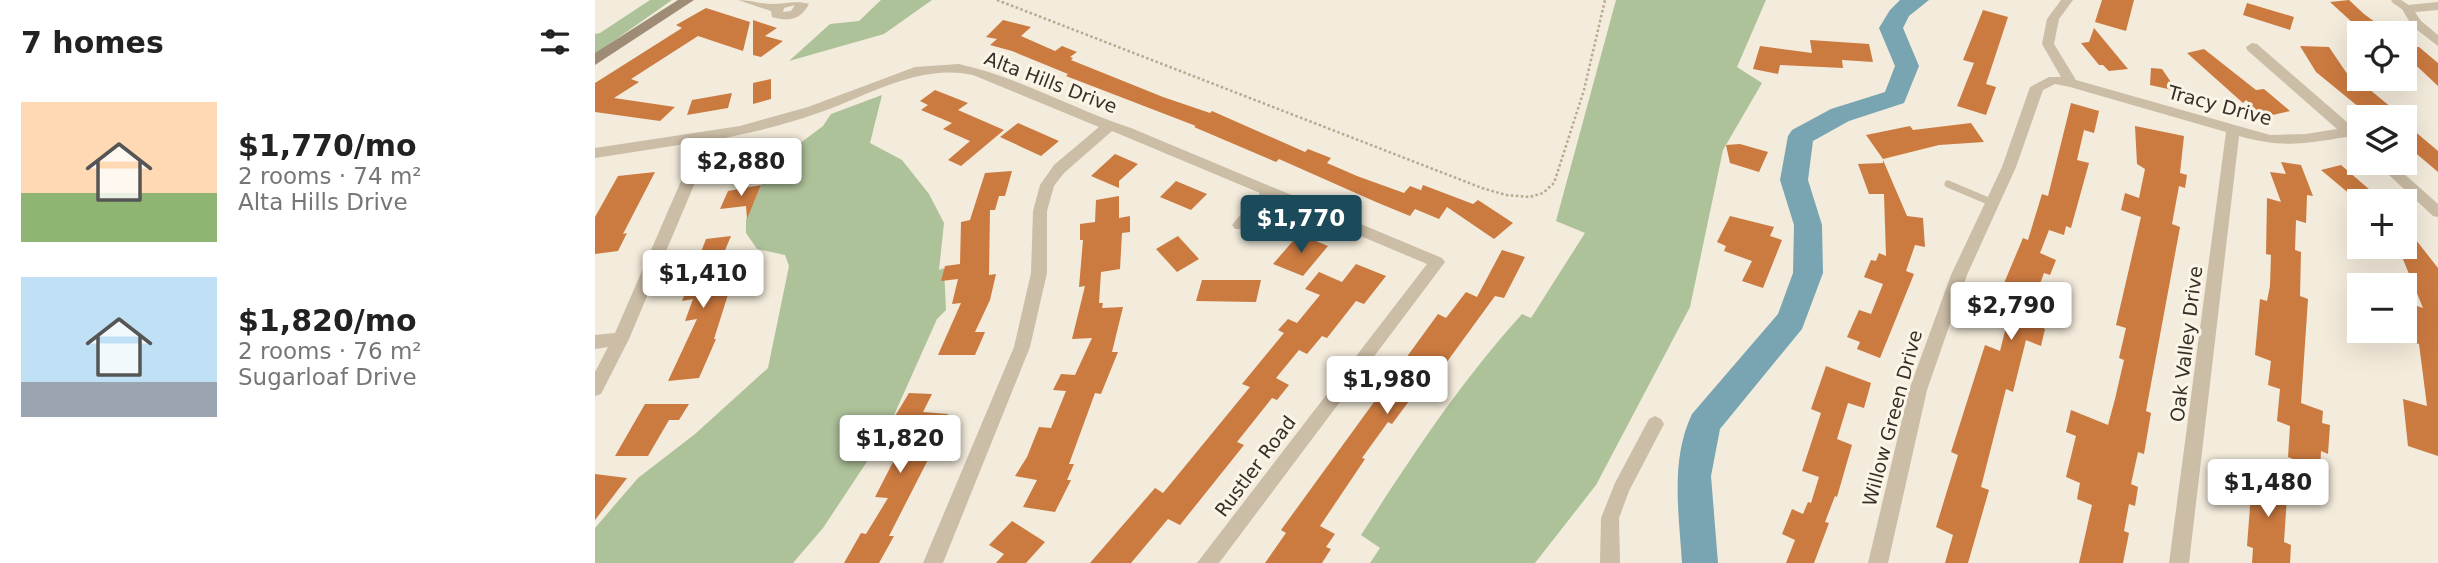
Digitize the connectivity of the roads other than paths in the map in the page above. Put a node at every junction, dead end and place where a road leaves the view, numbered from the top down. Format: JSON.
{"nodes":[{"id":1,"x":687,"y":0,"type":"edge"},
{"id":2,"x":744,"y":0,"type":"edge"},
{"id":3,"x":796,"y":0,"type":"edge"},
{"id":4,"x":2067,"y":0,"type":"edge"},
{"id":5,"x":2395,"y":0,"type":"edge"},
{"id":6,"x":2438,"y":6,"type":"edge"},
{"id":7,"x":2408,"y":9,"type":"junction"},
{"id":8,"x":2438,"y":42,"type":"edge"},
{"id":9,"x":2252,"y":47,"type":"dead end"},
{"id":10,"x":595,"y":60,"type":"edge"},
{"id":11,"x":2071,"y":83,"type":"junction"},
{"id":12,"x":1109,"y":126,"type":"junction"},
{"id":13,"x":2347,"y":129,"type":"edge"},
{"id":14,"x":2233,"y":131,"type":"junction"},
{"id":15,"x":2347,"y":136,"type":"edge"},
{"id":16,"x":708,"y":138,"type":"junction"},
{"id":17,"x":595,"y":153,"type":"edge"},
{"id":18,"x":2396,"y":175,"type":"edge"},
{"id":19,"x":1948,"y":184,"type":"dead end"},
{"id":20,"x":1271,"y":191,"type":"junction"},
{"id":21,"x":1993,"y":203,"type":"junction"},
{"id":22,"x":2438,"y":212,"type":"edge"},
{"id":23,"x":1240,"y":225,"type":"dead end"},
{"id":24,"x":1437,"y":261,"type":"joint"},
{"id":25,"x":621,"y":339,"type":"junction"},
{"id":26,"x":595,"y":342,"type":"edge"},
{"id":27,"x":595,"y":389,"type":"edge"},
{"id":28,"x":1655,"y":424,"type":"dead end"},
{"id":29,"x":933,"y":563,"type":"edge"},
{"id":30,"x":1207,"y":563,"type":"edge"},
{"id":31,"x":1610,"y":563,"type":"edge"},
{"id":32,"x":1878,"y":563,"type":"edge"},
{"id":33,"x":2179,"y":563,"type":"edge"}],
"edges":[{"from":1,"to":10,"type":"street"},
{"from":2,"to":3,"type":"street"},
{"from":4,"to":11,"type":"street"},
{"from":5,"to":7,"type":"lane"},
{"from":6,"to":7,"type":"street"},
{"from":7,"to":8,"type":"street"},
{"from":9,"to":13,"type":"street"},
{"from":11,"to":14,"type":"street","name":"Tracy Drive"},
{"from":11,"to":21,"type":"street","name":"Willow Green Drive"},
{"from":12,"to":16,"type":"street","name":"Alta Hills Drive"},
{"from":12,"to":20,"type":"street","name":"Alta Hills Drive"},
{"from":12,"to":29,"type":"street"},
{"from":14,"to":15,"type":"street","name":"Tracy Drive"},
{"from":14,"to":33,"type":"street","name":"Oak Valley Drive"},
{"from":16,"to":17,"type":"street","name":"Alta Hills Drive"},
{"from":16,"to":25,"type":"street"},
{"from":18,"to":22,"type":"street"},
{"from":19,"to":21,"type":"lane"},
{"from":20,"to":23,"type":"street"},
{"from":20,"to":24,"type":"street","name":"Alta Hills Drive"},
{"from":21,"to":32,"type":"street","name":"Willow Green Drive"},
{"from":24,"to":30,"type":"street","name":"Rustler Road"},
{"from":25,"to":26,"type":"street"},
{"from":25,"to":27,"type":"street"},
{"from":28,"to":31,"type":"street"}]}
